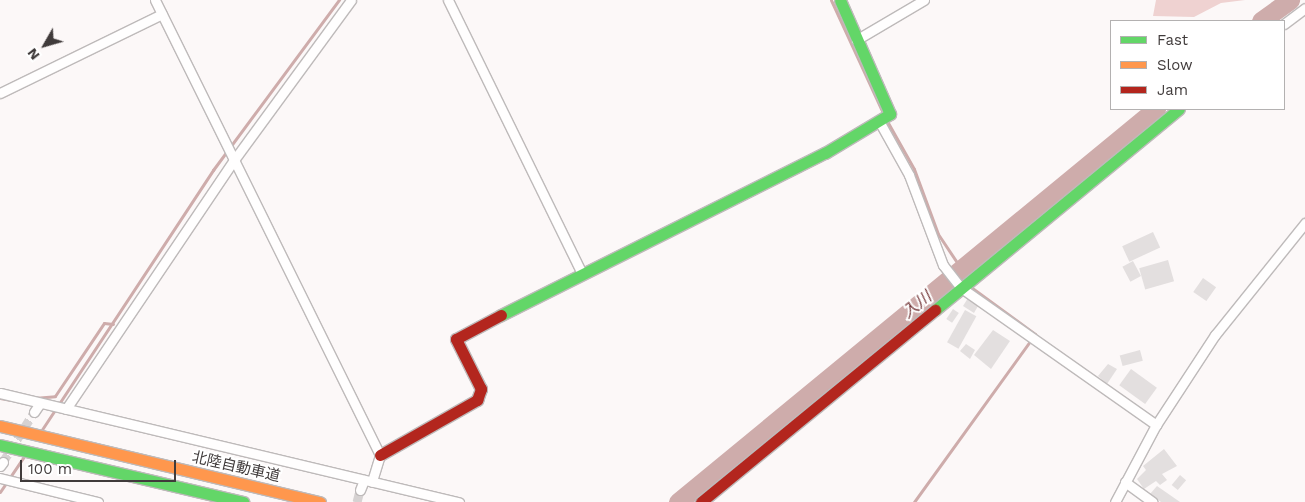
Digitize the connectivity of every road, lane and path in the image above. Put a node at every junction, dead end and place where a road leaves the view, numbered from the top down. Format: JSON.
{"nodes":[{"id":1,"x":155,"y":0,"type":"edge"},
{"id":2,"x":351,"y":0,"type":"edge"},
{"id":3,"x":448,"y":0,"type":"edge"},
{"id":4,"x":840,"y":0,"type":"edge"},
{"id":5,"x":924,"y":0,"type":"edge"},
{"id":6,"x":1305,"y":8,"type":"edge"},
{"id":7,"x":162,"y":14,"type":"junction"},
{"id":8,"x":1285,"y":23,"type":"edge"},
{"id":9,"x":856,"y":40,"type":"junction"},
{"id":10,"x":1,"y":90,"type":"edge"},
{"id":11,"x":1178,"y":110,"type":"edge"},
{"id":12,"x":879,"y":121,"type":"junction"},
{"id":13,"x":234,"y":160,"type":"junction"},
{"id":14,"x":1305,"y":223,"type":"edge"},
{"id":15,"x":582,"y":274,"type":"junction"},
{"id":16,"x":960,"y":287,"type":"junction"},
{"id":17,"x":0,"y":393,"type":"edge"},
{"id":18,"x":40,"y":402,"type":"junction"},
{"id":19,"x":66,"y":409,"type":"junction"},
{"id":20,"x":34,"y":412,"type":"tunnel mouth"},
{"id":21,"x":1156,"y":425,"type":"junction"},
{"id":22,"x":0,"y":426,"type":"edge"},
{"id":23,"x":0,"y":445,"type":"edge"},
{"id":24,"x":380,"y":456,"type":"junction"},
{"id":25,"x":0,"y":478,"type":"edge"},
{"id":26,"x":368,"y":481,"type":"junction"},
{"id":27,"x":1125,"y":482,"type":"junction"},
{"id":28,"x":360,"y":490,"type":"tunnel mouth"},
{"id":29,"x":98,"y":502,"type":"edge"},
{"id":30,"x":243,"y":502,"type":"edge"},
{"id":31,"x":320,"y":502,"type":"edge"},
{"id":32,"x":460,"y":502,"type":"edge"},
{"id":33,"x":701,"y":502,"type":"edge"},
{"id":34,"x":1115,"y":502,"type":"edge"},
{"id":35,"x":1153,"y":502,"type":"edge"}],
"edges":[{"from":1,"to":7,"type":"street"},
{"from":2,"to":13,"type":"street"},
{"from":3,"to":15,"type":"street"},
{"from":4,"to":9,"type":"main road"},
{"from":5,"to":9,"type":"street"},
{"from":6,"to":8,"type":"street"},
{"from":7,"to":10,"type":"street"},
{"from":7,"to":13,"type":"street"},
{"from":9,"to":12,"type":"main road"},
{"from":11,"to":16,"type":"main road"},
{"from":12,"to":15,"type":"main road"},
{"from":12,"to":16,"type":"street"},
{"from":13,"to":19,"type":"street"},
{"from":13,"to":24,"type":"street"},
{"from":14,"to":21,"type":"street"},
{"from":15,"to":24,"type":"main road"},
{"from":16,"to":21,"type":"street"},
{"from":16,"to":33,"type":"main road"},
{"from":17,"to":18,"type":"street"},
{"from":18,"to":19,"type":"street"},
{"from":18,"to":20,"type":"street"},
{"from":19,"to":26,"type":"street"},
{"from":21,"to":27,"type":"street"},
{"from":22,"to":31,"type":"main road","name":"北陸自動車道"},
{"from":23,"to":30,"type":"main road"},
{"from":24,"to":26,"type":"street"},
{"from":25,"to":29,"type":"street"},
{"from":26,"to":28,"type":"street"},
{"from":26,"to":32,"type":"street"},
{"from":27,"to":34,"type":"street"},
{"from":27,"to":35,"type":"street"}]}
